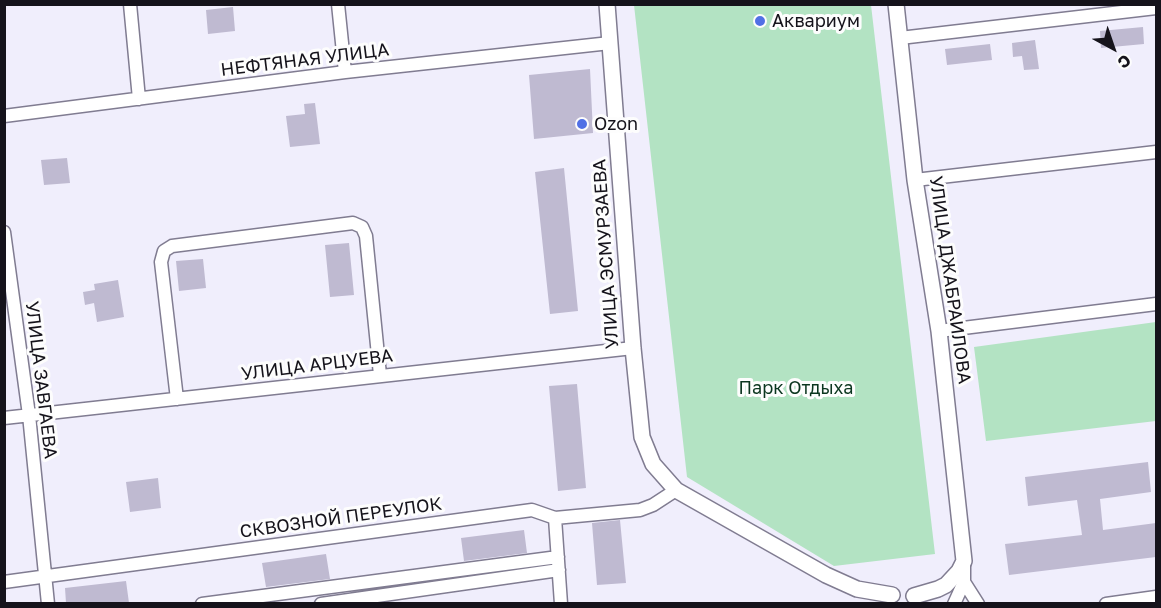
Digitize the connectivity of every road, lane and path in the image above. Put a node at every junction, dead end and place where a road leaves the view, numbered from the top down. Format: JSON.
{"nodes":[{"id":1,"x":130,"y":4,"type":"edge"},
{"id":2,"x":338,"y":4,"type":"edge"},
{"id":3,"x":607,"y":4,"type":"edge"},
{"id":4,"x":896,"y":4,"type":"edge"},
{"id":5,"x":1156,"y":8,"type":"edge"},
{"id":6,"x":900,"y":38,"type":"junction"},
{"id":7,"x":610,"y":43,"type":"junction"},
{"id":8,"x":345,"y":72,"type":"junction"},
{"id":9,"x":140,"y":99,"type":"junction"},
{"id":10,"x":4,"y":116,"type":"edge"},
{"id":11,"x":1156,"y":152,"type":"edge"},
{"id":12,"x":915,"y":180,"type":"junction"},
{"id":13,"x":4,"y":232,"type":"edge"},
{"id":14,"x":1156,"y":304,"type":"edge"},
{"id":15,"x":939,"y":330,"type":"junction"},
{"id":16,"x":633,"y":348,"type":"junction"},
{"id":17,"x":380,"y":375,"type":"junction"},
{"id":18,"x":177,"y":399,"type":"junction"},
{"id":19,"x":29,"y":415,"type":"junction"},
{"id":20,"x":4,"y":418,"type":"edge"},
{"id":21,"x":676,"y":490,"type":"junction"},
{"id":22,"x":555,"y":518,"type":"junction"},
{"id":23,"x":558,"y":557,"type":"junction"},
{"id":24,"x":964,"y":561,"type":"junction"},
{"id":25,"x":559,"y":570,"type":"junction"},
{"id":26,"x":46,"y":577,"type":"junction"},
{"id":27,"x":4,"y":582,"type":"edge"},
{"id":28,"x":964,"y":582,"type":"junction"},
{"id":29,"x":857,"y":589,"type":"junction"},
{"id":30,"x":1156,"y":597,"type":"edge"},
{"id":31,"x":887,"y":599,"type":"edge"},
{"id":32,"x":918,"y":600,"type":"edge"},
{"id":33,"x":48,"y":603,"type":"edge"},
{"id":34,"x":202,"y":603,"type":"edge"},
{"id":35,"x":321,"y":603,"type":"edge"},
{"id":36,"x":561,"y":603,"type":"edge"},
{"id":37,"x":867,"y":603,"type":"edge"},
{"id":38,"x":954,"y":603,"type":"edge"},
{"id":39,"x":978,"y":603,"type":"edge"},
{"id":40,"x":1106,"y":603,"type":"edge"}],
"edges":[{"from":1,"to":9,"type":"street"},
{"from":2,"to":8,"type":"street"},
{"from":3,"to":7,"type":"street","name":"УЛИЦА ЭСМУРЗАЕВА"},
{"from":4,"to":6,"type":"street","name":"УЛИЦА ДЖАБРАИЛОВА"},
{"from":5,"to":6,"type":"street"},
{"from":6,"to":12,"type":"street","name":"УЛИЦА ДЖАБРАИЛОВА"},
{"from":7,"to":8,"type":"street","name":"НЕФТЯНАЯ УЛИЦА"},
{"from":7,"to":16,"type":"street","name":"УЛИЦА ЭСМУРЗАЕВА"},
{"from":8,"to":9,"type":"street","name":"НЕФТЯНАЯ УЛИЦА"},
{"from":9,"to":10,"type":"street","name":"НЕФТЯНАЯ УЛИЦА"},
{"from":11,"to":12,"type":"street"},
{"from":12,"to":15,"type":"street","name":"УЛИЦА ДЖАБРАИЛОВА"},
{"from":13,"to":19,"type":"street","name":"УЛИЦА ЗАВГАЕВА"},
{"from":14,"to":15,"type":"street"},
{"from":15,"to":24,"type":"street","name":"УЛИЦА ДЖАБРАИЛОВА"},
{"from":16,"to":17,"type":"street","name":"УЛИЦА АРЦУЕВА"},
{"from":16,"to":21,"type":"street","name":"УЛИЦА ЭСМУРЗАЕВА"},
{"from":17,"to":18,"type":"street","name":"УЛИЦА АРЦУЕВА"},
{"from":17,"to":18,"type":"street"},
{"from":18,"to":19,"type":"street","name":"УЛИЦА АРЦУЕВА"},
{"from":19,"to":20,"type":"street","name":"УЛИЦА АРЦУЕВА"},
{"from":19,"to":26,"type":"street","name":"УЛИЦА ЗАВГАЕВА"},
{"from":21,"to":22,"type":"street","name":"СКВОЗНОЙ ПЕРЕУЛОК"},
{"from":21,"to":29,"type":"street","name":"УЛИЦА ЭСМУРЗАЕВА"},
{"from":22,"to":23,"type":"street"},
{"from":22,"to":26,"type":"street","name":"СКВОЗНОЙ ПЕРЕУЛОК"},
{"from":23,"to":25,"type":"street"},
{"from":23,"to":34,"type":"street"},
{"from":24,"to":28,"type":"street","name":"УЛИЦА ДЖАБРАИЛОВА"},
{"from":24,"to":32,"type":"street"},
{"from":25,"to":35,"type":"street"},
{"from":25,"to":36,"type":"street"},
{"from":26,"to":27,"type":"street","name":"СКВОЗНОЙ ПЕРЕУЛОК"},
{"from":26,"to":33,"type":"street","name":"УЛИЦА ЗАВГАЕВА"},
{"from":28,"to":38,"type":"street","name":"УЛИЦА ДЖАБРАИЛОВА"},
{"from":28,"to":39,"type":"street"},
{"from":29,"to":31,"type":"street","name":"УЛИЦА ЭСМУРЗАЕВА"},
{"from":29,"to":37,"type":"street"},
{"from":30,"to":40,"type":"street"},
{"from":31,"to":32,"type":"street","name":"УЛИЦА ЭСМУРЗАЕВА"}]}
